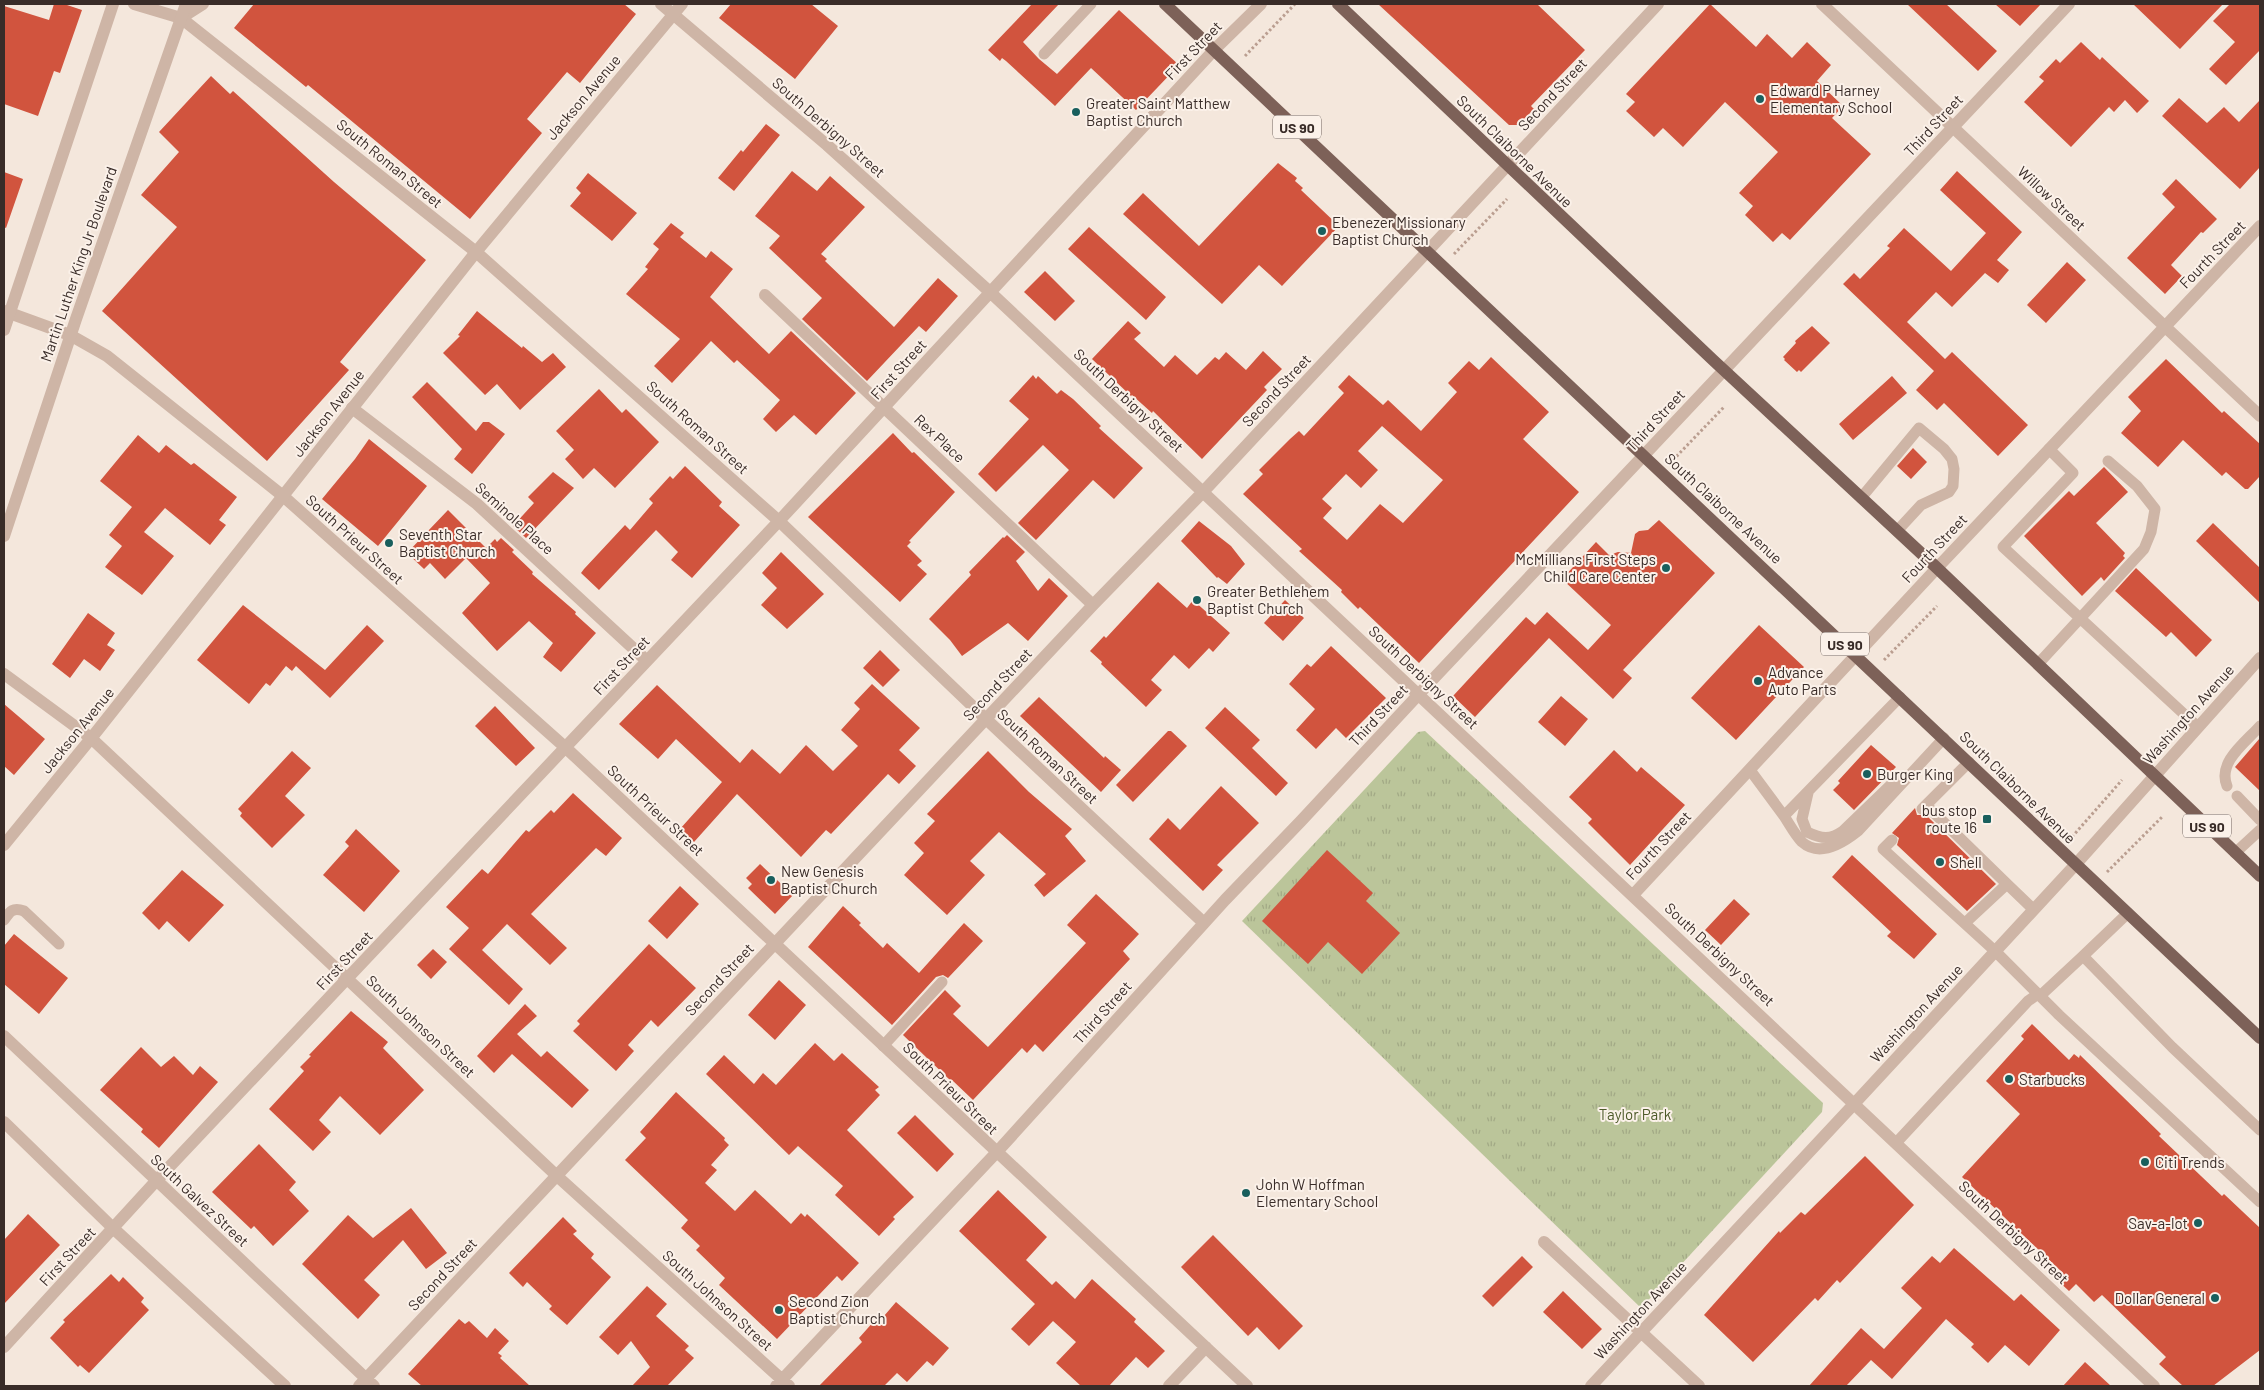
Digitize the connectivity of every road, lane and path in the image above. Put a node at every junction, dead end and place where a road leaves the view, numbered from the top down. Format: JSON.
{"nodes":[{"id":1,"x":113,"y":4,"type":"edge"},
{"id":2,"x":134,"y":4,"type":"edge"},
{"id":3,"x":186,"y":4,"type":"edge"},
{"id":4,"x":203,"y":4,"type":"edge"},
{"id":5,"x":661,"y":4,"type":"edge"},
{"id":6,"x":682,"y":4,"type":"edge"},
{"id":7,"x":1091,"y":4,"type":"edge"},
{"id":8,"x":1165,"y":4,"type":"edge"},
{"id":9,"x":1261,"y":4,"type":"edge"},
{"id":10,"x":1295,"y":4,"type":"edge"},
{"id":11,"x":1338,"y":4,"type":"edge"},
{"id":12,"x":1658,"y":4,"type":"edge"},
{"id":13,"x":1822,"y":4,"type":"edge"},
{"id":14,"x":2069,"y":4,"type":"edge"},
{"id":15,"x":674,"y":14,"type":"junction"},
{"id":16,"x":181,"y":18,"type":"junction"},
{"id":17,"x":1216,"y":49,"type":"junction"},
{"id":18,"x":1044,"y":54,"type":"dead end"},
{"id":19,"x":1242,"y":58,"type":"dead end"},
{"id":20,"x":1953,"y":127,"type":"junction"},
{"id":21,"x":1507,"y":166,"type":"junction"},
{"id":22,"x":1507,"y":199,"type":"dead end"},
{"id":23,"x":2260,"y":226,"type":"edge"},
{"id":24,"x":476,"y":252,"type":"junction"},
{"id":25,"x":1428,"y":252,"type":"junction"},
{"id":26,"x":1453,"y":255,"type":"dead end"},
{"id":27,"x":990,"y":292,"type":"junction"},
{"id":28,"x":765,"y":295,"type":"dead end"},
{"id":29,"x":7,"y":312,"type":"edge"},
{"id":30,"x":2165,"y":326,"type":"junction"},
{"id":31,"x":4,"y":330,"type":"edge"},
{"id":32,"x":70,"y":335,"type":"junction"},
{"id":33,"x":1723,"y":370,"type":"junction"},
{"id":34,"x":1724,"y":407,"type":"dead end"},
{"id":35,"x":352,"y":408,"type":"junction"},
{"id":36,"x":884,"y":408,"type":"junction"},
{"id":37,"x":2260,"y":416,"type":"edge"},
{"id":38,"x":2049,"y":450,"type":"junction"},
{"id":39,"x":1644,"y":455,"type":"junction"},
{"id":40,"x":2108,"y":461,"type":"dead end"},
{"id":41,"x":1670,"y":463,"type":"dead end"},
{"id":42,"x":1203,"y":492,"type":"junction"},
{"id":43,"x":283,"y":496,"type":"junction"},
{"id":44,"x":1861,"y":498,"type":"junction"},
{"id":45,"x":779,"y":521,"type":"junction"},
{"id":46,"x":1897,"y":530,"type":"junction"},
{"id":47,"x":4,"y":536,"type":"edge"},
{"id":48,"x":1937,"y":568,"type":"junction"},
{"id":49,"x":1093,"y":605,"type":"junction"},
{"id":50,"x":1937,"y":606,"type":"dead end"},
{"id":51,"x":2079,"y":618,"type":"junction"},
{"id":52,"x":1857,"y":655,"type":"junction"},
{"id":53,"x":2260,"y":658,"type":"edge"},
{"id":54,"x":647,"y":661,"type":"junction"},
{"id":55,"x":1881,"y":662,"type":"dead end"},
{"id":56,"x":2038,"y":664,"type":"junction"},
{"id":57,"x":4,"y":674,"type":"edge"},
{"id":58,"x":1419,"y":694,"type":"junction"},
{"id":59,"x":1900,"y":697,"type":"junction"},
{"id":60,"x":986,"y":719,"type":"junction"},
{"id":61,"x":2260,"y":726,"type":"edge"},
{"id":62,"x":2198,"y":727,"type":"junction"},
{"id":63,"x":91,"y":738,"type":"junction"},
{"id":64,"x":1944,"y":738,"type":"junction"},
{"id":65,"x":566,"y":748,"type":"junction"},
{"id":66,"x":1922,"y":761,"type":"junction"},
{"id":67,"x":1969,"y":762,"type":"junction"},
{"id":68,"x":1750,"y":770,"type":"junction"},
{"id":69,"x":2154,"y":776,"type":"junction"},
{"id":70,"x":2122,"y":780,"type":"dead end"},
{"id":71,"x":2227,"y":786,"type":"dead end"},
{"id":72,"x":1808,"y":792,"type":"junction"},
{"id":73,"x":2236,"y":796,"type":"dead end"},
{"id":74,"x":1784,"y":816,"type":"junction"},
{"id":75,"x":2162,"y":817,"type":"dead end"},
{"id":76,"x":2260,"y":820,"type":"edge"},
{"id":77,"x":2260,"y":830,"type":"edge"},
{"id":78,"x":2072,"y":836,"type":"dead end"},
{"id":79,"x":1892,"y":840,"type":"dead end"},
{"id":80,"x":4,"y":845,"type":"edge"},
{"id":81,"x":2235,"y":853,"type":"junction"},
{"id":82,"x":1908,"y":855,"type":"dead end"},
{"id":83,"x":2076,"y":864,"type":"junction"},
{"id":84,"x":1900,"y":865,"type":"junction"},
{"id":85,"x":2106,"y":872,"type":"dead end"},
{"id":86,"x":2260,"y":876,"type":"edge"},
{"id":87,"x":2007,"y":884,"type":"junction"},
{"id":88,"x":1634,"y":895,"type":"junction"},
{"id":89,"x":2033,"y":909,"type":"junction"},
{"id":90,"x":2128,"y":913,"type":"junction"},
{"id":91,"x":4,"y":920,"type":"edge"},
{"id":92,"x":1204,"y":923,"type":"junction"},
{"id":93,"x":1965,"y":923,"type":"junction"},
{"id":94,"x":775,"y":943,"type":"junction"},
{"id":95,"x":59,"y":944,"type":"dead end"},
{"id":96,"x":1995,"y":951,"type":"junction"},
{"id":97,"x":2083,"y":956,"type":"junction"},
{"id":98,"x":348,"y":980,"type":"junction"},
{"id":99,"x":942,"y":982,"type":"dead end"},
{"id":100,"x":2039,"y":995,"type":"junction"},
{"id":101,"x":4,"y":1036,"type":"edge"},
{"id":102,"x":2260,"y":1038,"type":"edge"},
{"id":103,"x":884,"y":1046,"type":"junction"},
{"id":104,"x":1854,"y":1104,"type":"junction"},
{"id":105,"x":4,"y":1122,"type":"edge"},
{"id":106,"x":2260,"y":1130,"type":"edge"},
{"id":107,"x":1896,"y":1143,"type":"junction"},
{"id":108,"x":996,"y":1153,"type":"junction"},
{"id":109,"x":557,"y":1176,"type":"junction"},
{"id":110,"x":156,"y":1181,"type":"junction"},
{"id":111,"x":2260,"y":1202,"type":"edge"},
{"id":112,"x":114,"y":1229,"type":"junction"},
{"id":113,"x":1544,"y":1242,"type":"dead end"},
{"id":114,"x":1642,"y":1333,"type":"junction"},
{"id":115,"x":4,"y":1347,"type":"edge"},
{"id":116,"x":1206,"y":1347,"type":"junction"},
{"id":117,"x":367,"y":1384,"type":"edge"},
{"id":118,"x":783,"y":1384,"type":"edge"},
{"id":119,"x":284,"y":1386,"type":"edge"},
{"id":120,"x":1169,"y":1386,"type":"edge"},
{"id":121,"x":1247,"y":1386,"type":"edge"},
{"id":122,"x":1591,"y":1386,"type":"edge"},
{"id":123,"x":1699,"y":1386,"type":"edge"},
{"id":124,"x":2154,"y":1386,"type":"edge"}],
"edges":[{"from":1,"to":29,"type":"street"},
{"from":2,"to":16,"type":"street","name":"South Roman Street"},
{"from":3,"to":16,"type":"street","name":"Martin Luther King Jr Boulevard"},
{"from":4,"to":16,"type":"street"},
{"from":5,"to":15,"type":"street","name":"South Derbigny Street"},
{"from":6,"to":15,"type":"street","name":"Jackson Avenue"},
{"from":7,"to":18,"type":"lane"},
{"from":8,"to":17,"type":"main road","name":"South Claiborne Avenue","number":"US 90"},
{"from":9,"to":17,"type":"street","name":"First Street"},
{"from":10,"to":19,"type":"path"},
{"from":11,"to":21,"type":"main road","name":"South Claiborne Avenue","number":"US 90"},
{"from":12,"to":21,"type":"street","name":"Second Street"},
{"from":13,"to":20,"type":"street","name":"Willow Street"},
{"from":14,"to":20,"type":"street","name":"Third Street"},
{"from":15,"to":24,"type":"street","name":"Jackson Avenue"},
{"from":15,"to":27,"type":"street","name":"South Derbigny Street"},
{"from":16,"to":24,"type":"street","name":"South Roman Street"},
{"from":16,"to":32,"type":"street","name":"Martin Luther King Jr Boulevard"},
{"from":17,"to":25,"type":"main road","name":"South Claiborne Avenue","number":"US 90"},
{"from":17,"to":27,"type":"street","name":"First Street"},
{"from":20,"to":30,"type":"street","name":"Willow Street"},
{"from":20,"to":33,"type":"street","name":"Third Street"},
{"from":21,"to":25,"type":"street","name":"Second Street"},
{"from":21,"to":33,"type":"main road","name":"South Claiborne Avenue","number":"US 90"},
{"from":22,"to":26,"type":"path"},
{"from":23,"to":30,"type":"street","name":"Fourth Street"},
{"from":24,"to":35,"type":"street","name":"Jackson Avenue"},
{"from":24,"to":45,"type":"street","name":"South Roman Street"},
{"from":25,"to":39,"type":"main road","name":"South Claiborne Avenue","number":"US 90"},
{"from":25,"to":42,"type":"street","name":"Second Street"},
{"from":27,"to":36,"type":"street","name":"First Street"},
{"from":27,"to":42,"type":"street","name":"South Derbigny Street"},
{"from":28,"to":36,"type":"street","name":"Rex Place"},
{"from":29,"to":31,"type":"street"},
{"from":29,"to":32,"type":"street","name":"South Prieur Street"},
{"from":30,"to":37,"type":"street","name":"Willow Street"},
{"from":30,"to":38,"type":"street","name":"Fourth Street"},
{"from":32,"to":43,"type":"street","name":"South Prieur Street"},
{"from":32,"to":47,"type":"street","name":"Martin Luther King Jr Boulevard"},
{"from":33,"to":39,"type":"street","name":"Third Street"},
{"from":33,"to":44,"type":"main road","name":"South Claiborne Avenue","number":"US 90"},
{"from":34,"to":41,"type":"path"},
{"from":35,"to":43,"type":"street","name":"Jackson Avenue"},
{"from":35,"to":54,"type":"street","name":"Seminole Place"},
{"from":36,"to":45,"type":"street","name":"First Street"},
{"from":36,"to":49,"type":"street","name":"Rex Place"},
{"from":38,"to":48,"type":"street","name":"Fourth Street"},
{"from":38,"to":51,"type":"lane"},
{"from":39,"to":52,"type":"main road","name":"South Claiborne Avenue","number":"US 90"},
{"from":39,"to":58,"type":"street","name":"Third Street"},
{"from":40,"to":51,"type":"lane"},
{"from":42,"to":49,"type":"street","name":"Second Street"},
{"from":42,"to":58,"type":"street","name":"South Derbigny Street"},
{"from":43,"to":63,"type":"street","name":"Jackson Avenue"},
{"from":43,"to":65,"type":"street","name":"South Prieur Street"},
{"from":44,"to":46,"type":"main road","name":"South Claiborne Avenue","number":"US 90"},
{"from":44,"to":46,"type":"lane"},
{"from":45,"to":54,"type":"street","name":"First Street"},
{"from":45,"to":60,"type":"street","name":"South Roman Street"},
{"from":46,"to":48,"type":"main road","name":"South Claiborne Avenue","number":"US 90"},
{"from":48,"to":52,"type":"street","name":"Fourth Street"},
{"from":48,"to":56,"type":"main road","name":"South Claiborne Avenue","number":"US 90"},
{"from":49,"to":60,"type":"street","name":"Second Street"},
{"from":50,"to":55,"type":"path"},
{"from":51,"to":56,"type":"lane"},
{"from":51,"to":62,"type":"lane"},
{"from":52,"to":59,"type":"main road","name":"South Claiborne Avenue","number":"US 90"},
{"from":52,"to":68,"type":"street","name":"Fourth Street"},
{"from":53,"to":62,"type":"street","name":"Washington Avenue"},
{"from":54,"to":65,"type":"street","name":"First Street"},
{"from":56,"to":69,"type":"main road","name":"South Claiborne Avenue","number":"US 90"},
{"from":57,"to":63,"type":"street","name":"South Johnson Street"},
{"from":58,"to":88,"type":"street","name":"South Derbigny Street"},
{"from":58,"to":92,"type":"street","name":"Third Street"},
{"from":59,"to":64,"type":"main road","name":"South Claiborne Avenue","number":"US 90"},
{"from":59,"to":72,"type":"lane"},
{"from":60,"to":92,"type":"street","name":"South Roman Street"},
{"from":60,"to":94,"type":"street","name":"Second Street"},
{"from":61,"to":71,"type":"lane"},
{"from":62,"to":69,"type":"street","name":"Washington Avenue"},
{"from":63,"to":80,"type":"street","name":"Jackson Avenue"},
{"from":63,"to":98,"type":"street","name":"South Johnson Street"},
{"from":64,"to":66,"type":"lane"},
{"from":64,"to":67,"type":"main road","name":"South Claiborne Avenue","number":"US 90"},
{"from":65,"to":94,"type":"street","name":"South Prieur Street"},
{"from":65,"to":98,"type":"street","name":"First Street"},
{"from":66,"to":72,"type":"lane"},
{"from":66,"to":74,"type":"lane"},
{"from":67,"to":83,"type":"main road","name":"South Claiborne Avenue","number":"US 90"},
{"from":67,"to":87,"type":"lane"},
{"from":68,"to":74,"type":"lane"},
{"from":68,"to":88,"type":"street","name":"Fourth Street"},
{"from":69,"to":81,"type":"main road","name":"South Claiborne Avenue","number":"US 90"},
{"from":69,"to":83,"type":"street","name":"Washington Avenue"},
{"from":70,"to":78,"type":"path"},
{"from":72,"to":74,"type":"lane"},
{"from":73,"to":76,"type":"lane"},
{"from":75,"to":85,"type":"path"},
{"from":77,"to":81,"type":"lane"},
{"from":79,"to":84,"type":"lane"},
{"from":81,"to":86,"type":"main road","name":"South Claiborne Avenue","number":"US 90"},
{"from":82,"to":84,"type":"lane"},
{"from":83,"to":89,"type":"street","name":"Washington Avenue"},
{"from":83,"to":90,"type":"main road","name":"South Claiborne Avenue","number":"US 90"},
{"from":84,"to":93,"type":"lane"},
{"from":87,"to":89,"type":"lane"},
{"from":87,"to":93,"type":"lane"},
{"from":88,"to":104,"type":"street","name":"South Derbigny Street"},
{"from":89,"to":96,"type":"street","name":"Washington Avenue"},
{"from":90,"to":97,"type":"lane"},
{"from":90,"to":102,"type":"main road","name":"South Claiborne Avenue","number":"US 90"},
{"from":91,"to":95,"type":"lane"},
{"from":92,"to":108,"type":"street","name":"Third Street"},
{"from":93,"to":96,"type":"lane"},
{"from":94,"to":103,"type":"street","name":"South Prieur Street"},
{"from":94,"to":109,"type":"street","name":"Second Street"},
{"from":96,"to":100,"type":"lane"},
{"from":96,"to":104,"type":"street","name":"Washington Avenue"},
{"from":97,"to":100,"type":"lane"},
{"from":97,"to":106,"type":"lane"},
{"from":98,"to":109,"type":"street","name":"South Johnson Street"},
{"from":98,"to":110,"type":"street","name":"First Street"},
{"from":99,"to":103,"type":"lane"},
{"from":100,"to":107,"type":"lane"},
{"from":100,"to":111,"type":"lane"},
{"from":101,"to":110,"type":"street","name":"South Galvez Street"},
{"from":103,"to":108,"type":"street","name":"South Prieur Street"},
{"from":104,"to":107,"type":"street","name":"South Derbigny Street"},
{"from":104,"to":114,"type":"street","name":"Washington Avenue"},
{"from":105,"to":112,"type":"street"},
{"from":107,"to":124,"type":"street","name":"South Derbigny Street"},
{"from":108,"to":116,"type":"street","name":"South Prieur Street"},
{"from":108,"to":118,"type":"street","name":"Third Street"},
{"from":109,"to":117,"type":"street","name":"Second Street"},
{"from":109,"to":118,"type":"street","name":"South Johnson Street"},
{"from":110,"to":112,"type":"street","name":"First Street"},
{"from":110,"to":117,"type":"street","name":"South Galvez Street"},
{"from":112,"to":115,"type":"street","name":"First Street"},
{"from":112,"to":119,"type":"street"},
{"from":113,"to":114,"type":"street"},
{"from":114,"to":122,"type":"street","name":"Washington Avenue"},
{"from":114,"to":123,"type":"street"},
{"from":116,"to":120,"type":"street"},
{"from":116,"to":121,"type":"street","name":"South Prieur Street"}]}
